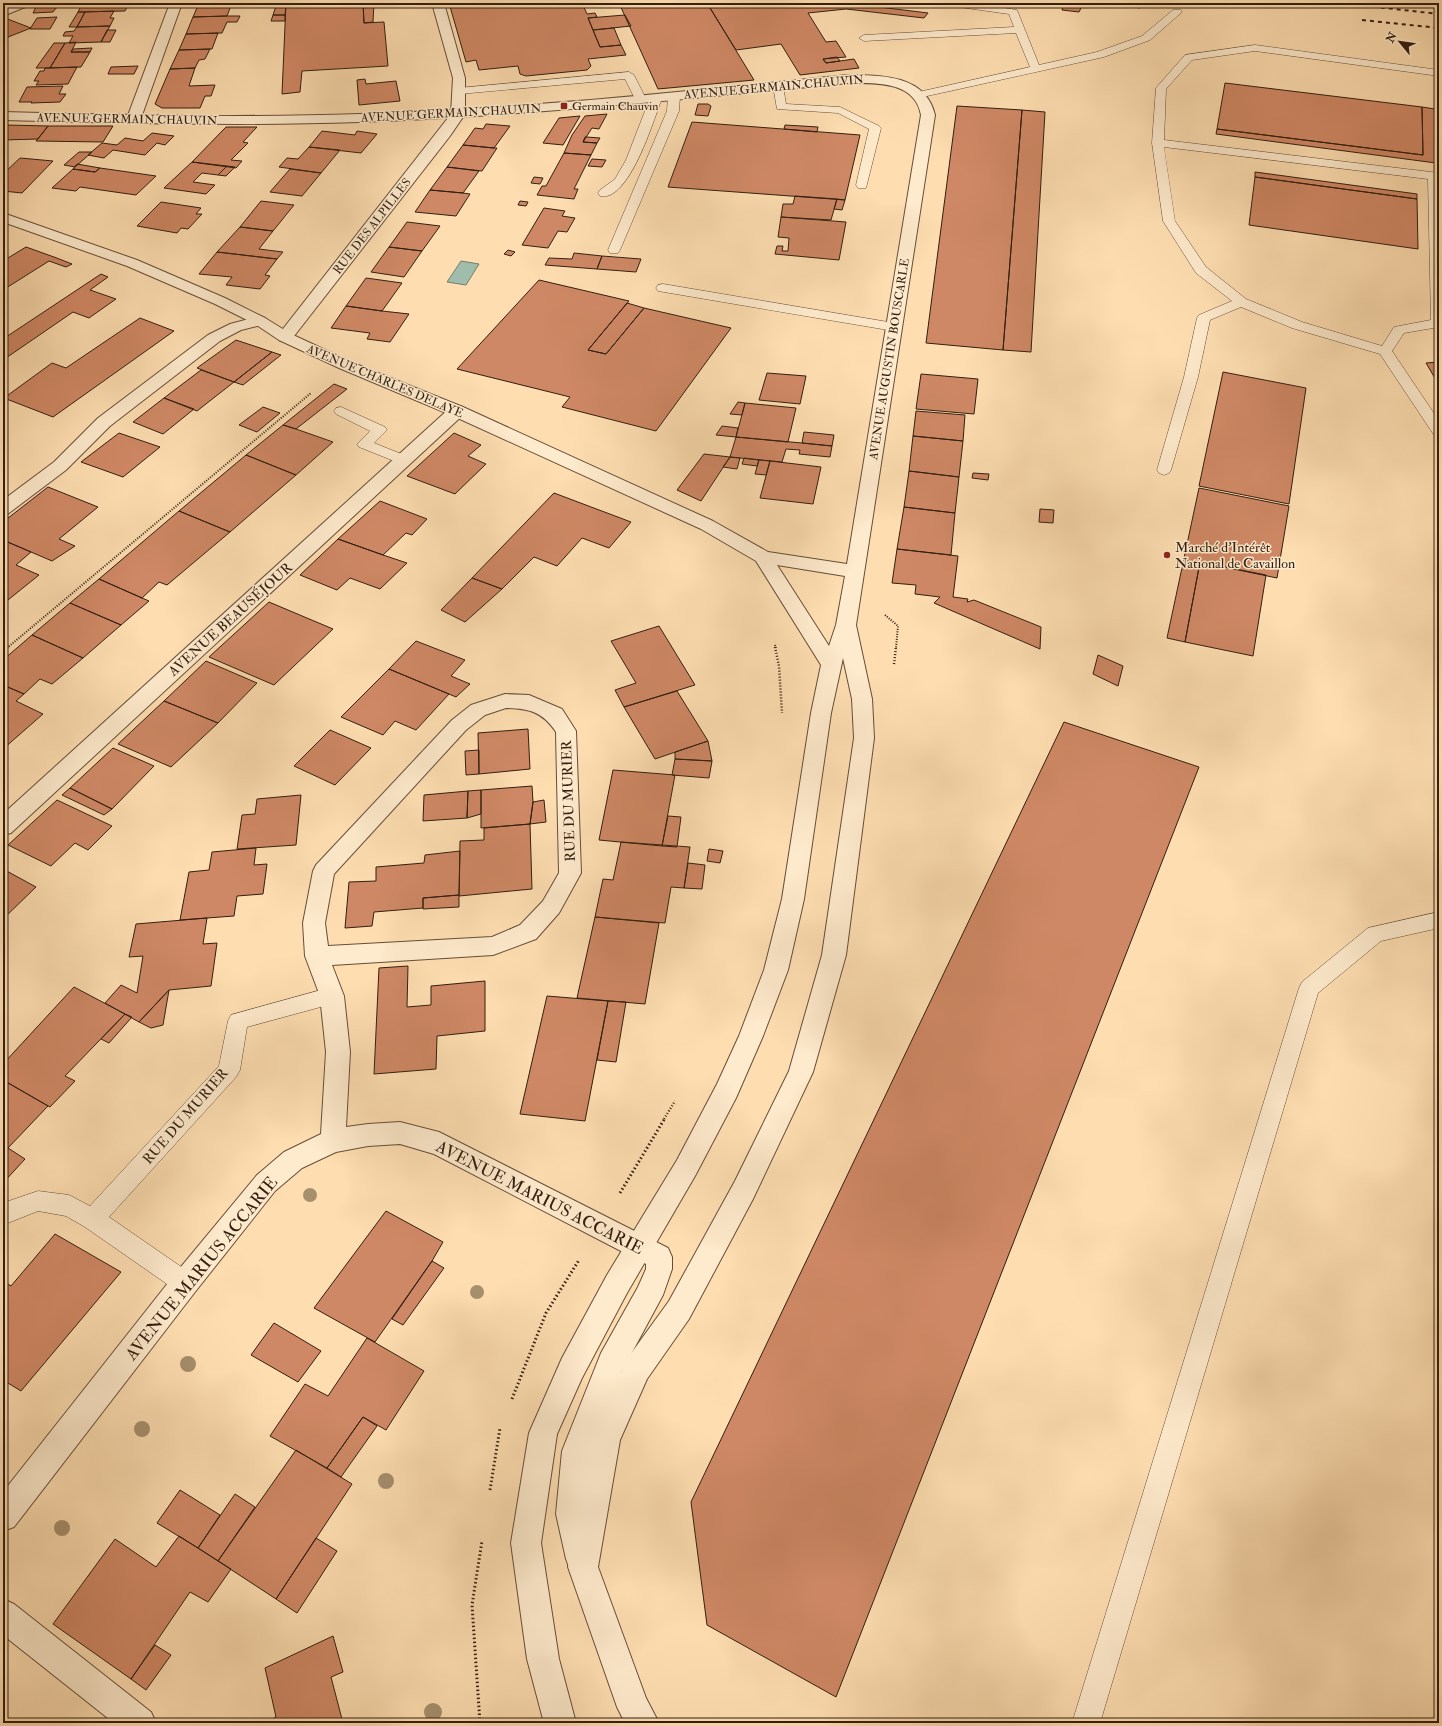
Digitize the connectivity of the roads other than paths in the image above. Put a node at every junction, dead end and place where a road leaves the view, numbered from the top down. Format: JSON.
{"nodes":[{"id":1,"x":26,"y":3,"type":"edge"},
{"id":2,"x":176,"y":3,"type":"edge"},
{"id":3,"x":438,"y":3,"type":"edge"},
{"id":4,"x":952,"y":3,"type":"edge"},
{"id":5,"x":3,"y":12,"type":"edge"},
{"id":6,"x":1177,"y":12,"type":"dead end"},
{"id":7,"x":1020,"y":30,"type":"junction"},
{"id":8,"x":864,"y":38,"type":"dead end"},
{"id":9,"x":1036,"y":70,"type":"junction"},
{"id":10,"x":1439,"y":73,"type":"edge"},
{"id":11,"x":778,"y":86,"type":"junction"},
{"id":12,"x":459,"y":91,"type":"junction"},
{"id":13,"x":918,"y":95,"type":"junction"},
{"id":14,"x":674,"y":96,"type":"junction"},
{"id":15,"x":656,"y":98,"type":"junction"},
{"id":16,"x":640,"y":99,"type":"junction"},
{"id":17,"x":458,"y":114,"type":"junction"},
{"id":18,"x":3,"y":116,"type":"edge"},
{"id":19,"x":134,"y":118,"type":"junction"},
{"id":20,"x":1158,"y":143,"type":"junction"},
{"id":21,"x":1437,"y":176,"type":"edge"},
{"id":22,"x":862,"y":185,"type":"dead end"},
{"id":23,"x":604,"y":193,"type":"dead end"},
{"id":24,"x":3,"y":217,"type":"edge"},
{"id":25,"x":614,"y":250,"type":"dead end"},
{"id":26,"x":663,"y":288,"type":"dead end"},
{"id":27,"x":1241,"y":302,"type":"junction"},
{"id":28,"x":260,"y":321,"type":"junction"},
{"id":29,"x":1438,"y":323,"type":"edge"},
{"id":30,"x":894,"y":327,"type":"junction"},
{"id":31,"x":285,"y":337,"type":"junction"},
{"id":32,"x":1385,"y":351,"type":"junction"},
{"id":33,"x":341,"y":411,"type":"dead end"},
{"id":34,"x":457,"y":411,"type":"junction"},
{"id":35,"x":1439,"y":432,"type":"edge"},
{"id":36,"x":404,"y":460,"type":"junction"},
{"id":37,"x":1164,"y":470,"type":"dead end"},
{"id":38,"x":3,"y":509,"type":"edge"},
{"id":39,"x":763,"y":557,"type":"junction"},
{"id":40,"x":854,"y":571,"type":"junction"},
{"id":41,"x":846,"y":625,"type":"junction"},
{"id":42,"x":831,"y":665,"type":"junction"},
{"id":43,"x":3,"y":827,"type":"edge"},
{"id":44,"x":1439,"y":920,"type":"edge"},
{"id":45,"x":317,"y":956,"type":"junction"},
{"id":46,"x":332,"y":996,"type":"junction"},
{"id":47,"x":333,"y":1141,"type":"junction"},
{"id":48,"x":3,"y":1214,"type":"edge"},
{"id":49,"x":93,"y":1219,"type":"junction"},
{"id":50,"x":639,"y":1246,"type":"junction"},
{"id":51,"x":185,"y":1283,"type":"junction"},
{"id":52,"x":3,"y":1516,"type":"edge"},
{"id":53,"x":583,"y":1566,"type":"junction"},
{"id":54,"x":3,"y":1615,"type":"edge"},
{"id":55,"x":140,"y":1723,"type":"edge"},
{"id":56,"x":560,"y":1723,"type":"edge"},
{"id":57,"x":643,"y":1723,"type":"edge"},
{"id":58,"x":1086,"y":1723,"type":"edge"}],
"edges":[{"from":1,"to":5,"type":"street"},
{"from":2,"to":19,"type":"street"},
{"from":3,"to":12,"type":"street"},
{"from":4,"to":7,"type":"lane"},
{"from":6,"to":9,"type":"lane"},
{"from":7,"to":8,"type":"lane"},
{"from":7,"to":9,"type":"lane"},
{"from":9,"to":13,"type":"lane"},
{"from":10,"to":20,"type":"lane"},
{"from":11,"to":13,"type":"street","name":"AVENUE GERMAIN CHAUVIN"},
{"from":11,"to":14,"type":"street","name":"AVENUE GERMAIN CHAUVIN"},
{"from":11,"to":22,"type":"lane"},
{"from":12,"to":16,"type":"lane"},
{"from":12,"to":17,"type":"street"},
{"from":13,"to":30,"type":"street","name":"AVENUE AUGUSTIN BOUSCARLE"},
{"from":14,"to":15,"type":"street","name":"AVENUE GERMAIN CHAUVIN"},
{"from":14,"to":25,"type":"lane"},
{"from":15,"to":16,"type":"street","name":"AVENUE GERMAIN CHAUVIN"},
{"from":15,"to":23,"type":"lane"},
{"from":16,"to":17,"type":"street","name":"AVENUE GERMAIN CHAUVIN"},
{"from":17,"to":19,"type":"street","name":"AVENUE GERMAIN CHAUVIN"},
{"from":17,"to":31,"type":"street","name":"RUE DES ALPILLES"},
{"from":18,"to":19,"type":"street","name":"AVENUE GERMAIN CHAUVIN"},
{"from":20,"to":21,"type":"lane"},
{"from":20,"to":27,"type":"lane"},
{"from":21,"to":29,"type":"lane"},
{"from":24,"to":28,"type":"street","name":"AVENUE CHARLES DELAYE"},
{"from":26,"to":30,"type":"lane"},
{"from":27,"to":32,"type":"lane"},
{"from":27,"to":37,"type":"lane"},
{"from":28,"to":31,"type":"street","name":"AVENUE CHARLES DELAYE"},
{"from":28,"to":38,"type":"street"},
{"from":29,"to":32,"type":"lane"},
{"from":30,"to":40,"type":"street","name":"AVENUE AUGUSTIN BOUSCARLE"},
{"from":31,"to":34,"type":"street","name":"AVENUE CHARLES DELAYE"},
{"from":32,"to":35,"type":"lane"},
{"from":33,"to":36,"type":"lane"},
{"from":34,"to":36,"type":"street","name":"AVENUE BEAUSÉJOUR"},
{"from":34,"to":39,"type":"street","name":"AVENUE CHARLES DELAYE"},
{"from":36,"to":43,"type":"street","name":"AVENUE BEAUSÉJOUR"},
{"from":39,"to":40,"type":"street","name":"AVENUE CHARLES DELAYE"},
{"from":39,"to":42,"type":"street","name":"AVENUE CHARLES DELAYE"},
{"from":40,"to":41,"type":"street","name":"AVENUE AUGUSTIN BOUSCARLE"},
{"from":41,"to":42,"type":"street"},
{"from":41,"to":53,"type":"street"},
{"from":42,"to":50,"type":"street"},
{"from":44,"to":58,"type":"lane"},
{"from":45,"to":45,"type":"street","name":"RUE DU MURIER"},
{"from":45,"to":46,"type":"street","name":"RUE DU MURIER"},
{"from":46,"to":47,"type":"street","name":"RUE DU MURIER"},
{"from":46,"to":49,"type":"lane","name":"RUE DU MURIER"},
{"from":47,"to":50,"type":"street","name":"AVENUE MARIUS ACCARIE"},
{"from":47,"to":51,"type":"street","name":"AVENUE MARIUS ACCARIE"},
{"from":48,"to":49,"type":"lane"},
{"from":49,"to":51,"type":"lane"},
{"from":50,"to":53,"type":"street","name":"AVENUE MARIUS ACCARIE"},
{"from":50,"to":56,"type":"street"},
{"from":51,"to":52,"type":"street","name":"AVENUE MARIUS ACCARIE"},
{"from":53,"to":57,"type":"street"},
{"from":54,"to":55,"type":"street"}]}
